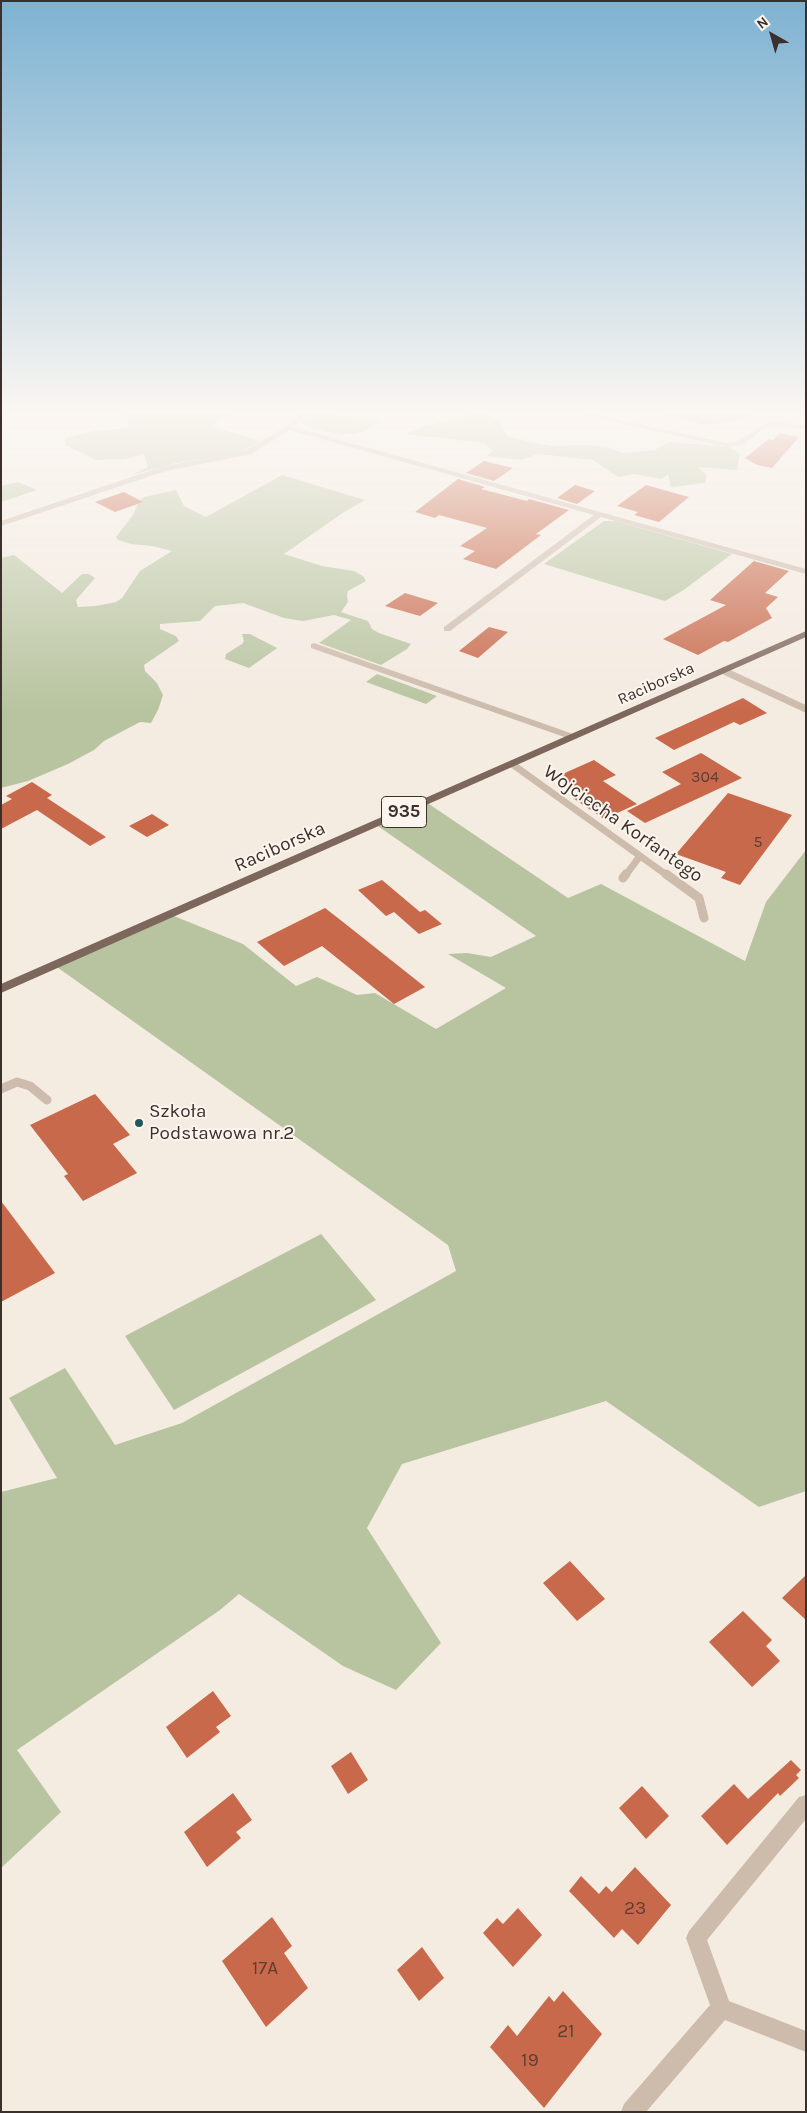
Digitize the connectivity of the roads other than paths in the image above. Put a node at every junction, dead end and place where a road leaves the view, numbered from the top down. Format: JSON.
{"nodes":[{"id":1,"x":35,"y":513,"type":"edge"},
{"id":2,"x":590,"y":513,"type":"edge"},
{"id":3,"x":599,"y":515,"type":"junction"},
{"id":4,"x":1,"y":524,"type":"edge"},
{"id":5,"x":806,"y":572,"type":"edge"},
{"id":6,"x":447,"y":629,"type":"dead end"},
{"id":7,"x":806,"y":634,"type":"edge"},
{"id":8,"x":314,"y":646,"type":"dead end"},
{"id":9,"x":724,"y":671,"type":"junction"},
{"id":10,"x":806,"y":709,"type":"edge"},
{"id":11,"x":573,"y":737,"type":"junction"},
{"id":12,"x":512,"y":764,"type":"junction"},
{"id":13,"x":640,"y":856,"type":"junction"},
{"id":14,"x":623,"y":878,"type":"dead end"},
{"id":15,"x":704,"y":918,"type":"dead end"},
{"id":16,"x":1,"y":988,"type":"edge"},
{"id":17,"x":1,"y":1089,"type":"edge"},
{"id":18,"x":47,"y":1100,"type":"dead end"},
{"id":19,"x":806,"y":1804,"type":"edge"},
{"id":20,"x":721,"y":2008,"type":"junction"},
{"id":21,"x":806,"y":2042,"type":"edge"},
{"id":22,"x":632,"y":2112,"type":"edge"}],
"edges":[{"from":1,"to":4,"type":"street"},
{"from":2,"to":3,"type":"street"},
{"from":3,"to":5,"type":"street"},
{"from":3,"to":6,"type":"street"},
{"from":7,"to":9,"type":"main road","name":"Raciborska","number":"935"},
{"from":8,"to":11,"type":"street"},
{"from":9,"to":10,"type":"lane","name":"Raciborska"},
{"from":9,"to":11,"type":"main road","name":"Raciborska","number":"935"},
{"from":11,"to":12,"type":"main road","name":"Raciborska","number":"935"},
{"from":12,"to":13,"type":"lane","name":"Wojciecha Korfantego"},
{"from":12,"to":16,"type":"main road","name":"Raciborska","number":"935"},
{"from":13,"to":14,"type":"lane"},
{"from":13,"to":15,"type":"lane","name":"Wojciecha Korfantego"},
{"from":17,"to":18,"type":"lane"},
{"from":19,"to":20,"type":"street"},
{"from":20,"to":21,"type":"street"},
{"from":20,"to":22,"type":"street"}]}
